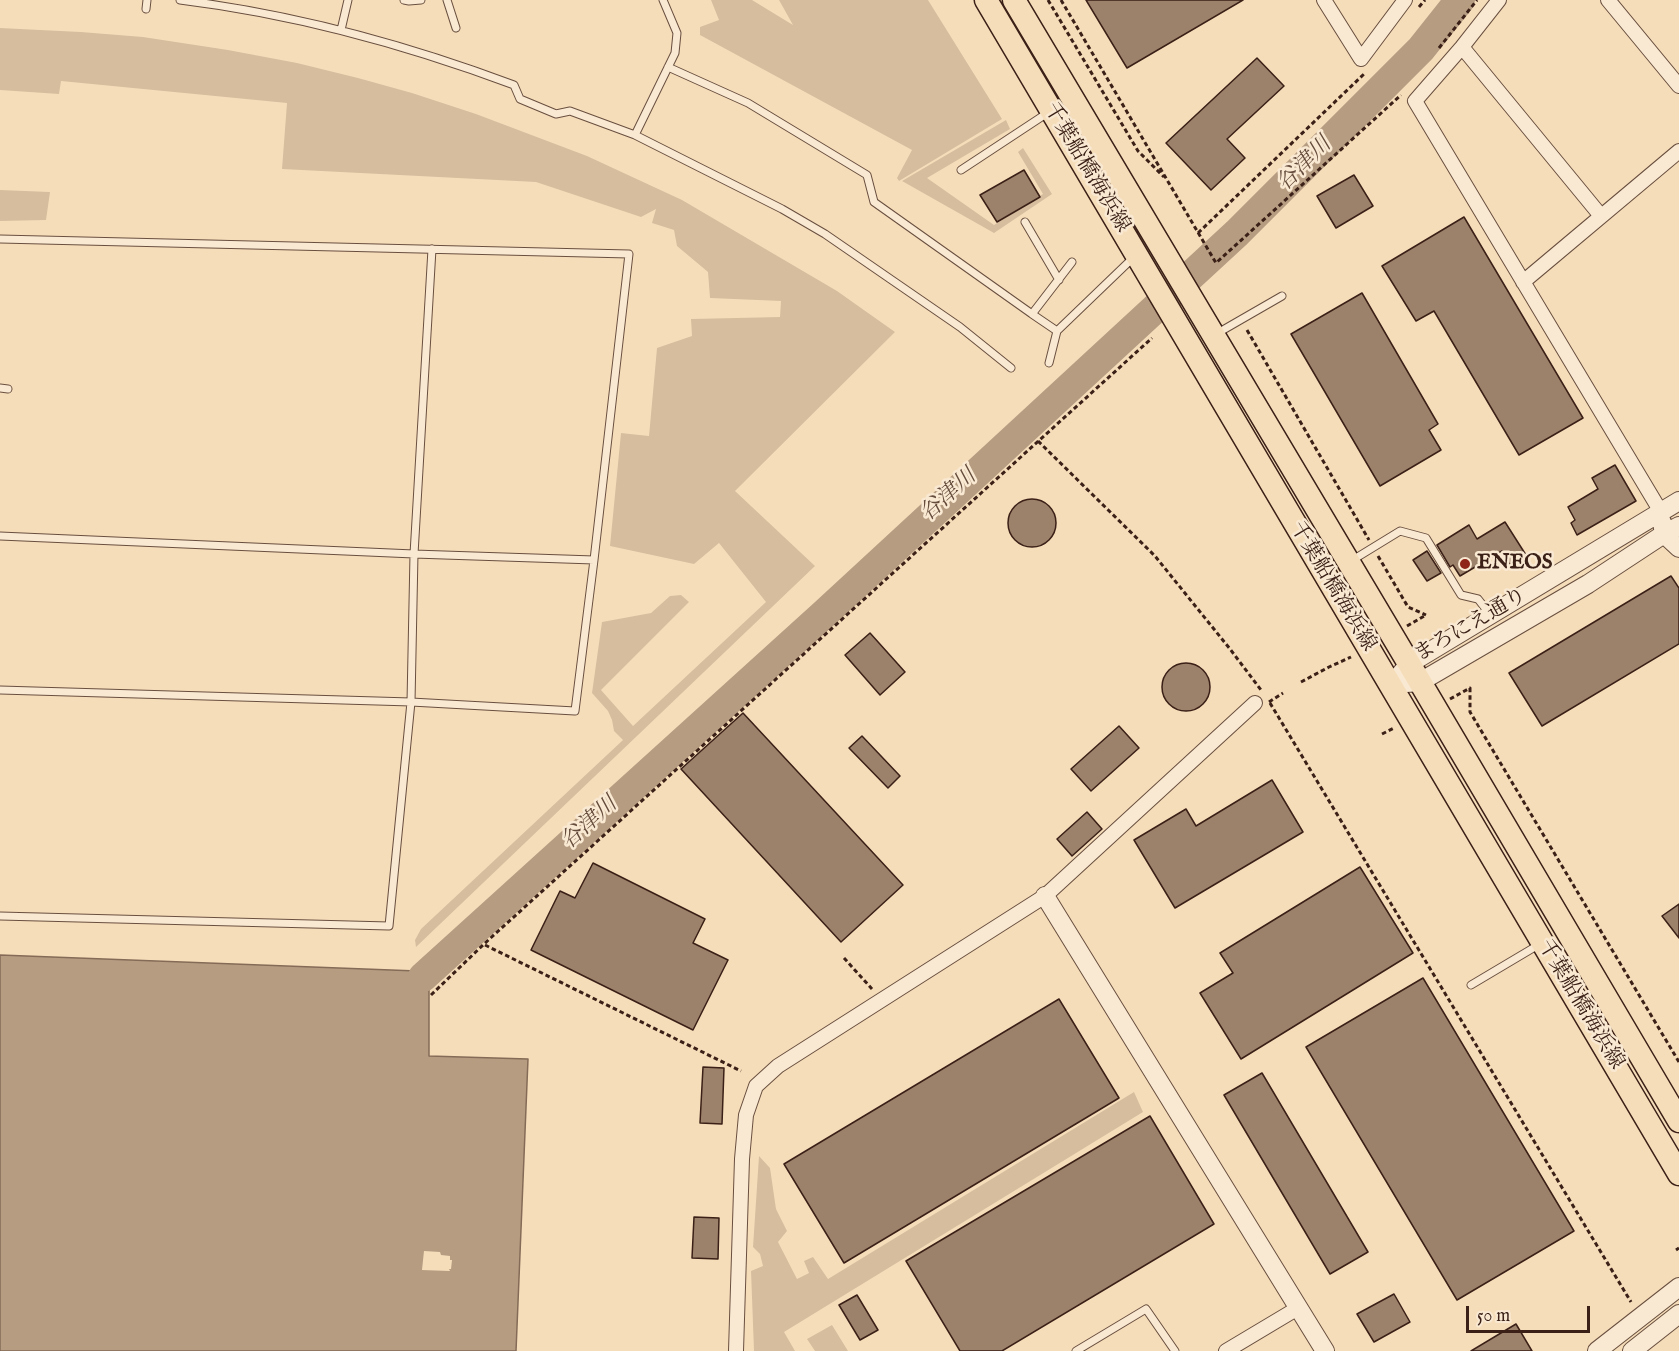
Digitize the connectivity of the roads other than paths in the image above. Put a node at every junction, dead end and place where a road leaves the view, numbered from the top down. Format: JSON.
{"nodes":[{"id":1,"x":147,"y":0,"type":"edge"},
{"id":2,"x":180,"y":0,"type":"edge"},
{"id":3,"x":348,"y":0,"type":"edge"},
{"id":4,"x":404,"y":0,"type":"edge"},
{"id":5,"x":421,"y":0,"type":"edge"},
{"id":6,"x":447,"y":0,"type":"edge"},
{"id":7,"x":663,"y":0,"type":"edge"},
{"id":8,"x":986,"y":0,"type":"edge"},
{"id":9,"x":1014,"y":0,"type":"edge"},
{"id":10,"x":1324,"y":0,"type":"edge"},
{"id":11,"x":1405,"y":0,"type":"edge"},
{"id":12,"x":1499,"y":0,"type":"edge"},
{"id":13,"x":1608,"y":0,"type":"edge"},
{"id":14,"x":216,"y":2,"type":"edge"},
{"id":15,"x":146,"y":9,"type":"dead end"},
{"id":16,"x":456,"y":28,"type":"dead end"},
{"id":17,"x":341,"y":30,"type":"junction"},
{"id":18,"x":1462,"y":47,"type":"junction"},
{"id":19,"x":668,"y":67,"type":"junction"},
{"id":20,"x":1679,"y":86,"type":"edge"},
{"id":21,"x":1051,"y":111,"type":"junction"},
{"id":22,"x":635,"y":135,"type":"junction"},
{"id":23,"x":1679,"y":151,"type":"edge"},
{"id":24,"x":961,"y":170,"type":"dead end"},
{"id":25,"x":1601,"y":216,"type":"junction"},
{"id":26,"x":1025,"y":222,"type":"dead end"},
{"id":27,"x":0,"y":239,"type":"edge"},
{"id":28,"x":432,"y":249,"type":"junction"},
{"id":29,"x":1137,"y":254,"type":"junction"},
{"id":30,"x":1072,"y":262,"type":"dead end"},
{"id":31,"x":1059,"y":280,"type":"junction"},
{"id":32,"x":1523,"y":282,"type":"junction"},
{"id":33,"x":1282,"y":296,"type":"dead end"},
{"id":34,"x":1032,"y":314,"type":"junction"},
{"id":35,"x":1057,"y":331,"type":"junction"},
{"id":36,"x":1214,"y":336,"type":"junction"},
{"id":37,"x":1049,"y":363,"type":"dead end"},
{"id":38,"x":1011,"y":368,"type":"dead end"},
{"id":39,"x":0,"y":388,"type":"edge"},
{"id":40,"x":8,"y":389,"type":"dead end"},
{"id":41,"x":1679,"y":501,"type":"edge"},
{"id":42,"x":1661,"y":512,"type":"junction"},
{"id":43,"x":1679,"y":520,"type":"edge"},
{"id":44,"x":1671,"y":530,"type":"edge"},
{"id":45,"x":0,"y":536,"type":"edge"},
{"id":46,"x":1679,"y":548,"type":"edge"},
{"id":47,"x":414,"y":554,"type":"junction"},
{"id":48,"x":594,"y":560,"type":"junction"},
{"id":49,"x":1348,"y":562,"type":"junction"},
{"id":50,"x":1490,"y":615,"type":"junction"},
{"id":51,"x":1415,"y":673,"type":"junction"},
{"id":52,"x":1391,"y":685,"type":"junction"},
{"id":53,"x":0,"y":690,"type":"edge"},
{"id":54,"x":411,"y":702,"type":"junction"},
{"id":55,"x":1262,"y":703,"type":"road end"},
{"id":56,"x":1045,"y":896,"type":"junction"},
{"id":57,"x":0,"y":916,"type":"edge"},
{"id":58,"x":1542,"y":942,"type":"junction"},
{"id":59,"x":1471,"y":985,"type":"dead end"},
{"id":60,"x":1679,"y":1121,"type":"edge"},
{"id":61,"x":1679,"y":1174,"type":"edge"},
{"id":62,"x":1679,"y":1287,"type":"edge"},
{"id":63,"x":1298,"y":1308,"type":"junction"},
{"id":64,"x":1679,"y":1314,"type":"edge"},
{"id":65,"x":736,"y":1351,"type":"edge"},
{"id":66,"x":1076,"y":1351,"type":"edge"},
{"id":67,"x":1175,"y":1351,"type":"edge"},
{"id":68,"x":1226,"y":1351,"type":"edge"},
{"id":69,"x":1325,"y":1351,"type":"edge"},
{"id":70,"x":1597,"y":1351,"type":"edge"},
{"id":71,"x":1632,"y":1351,"type":"edge"}],
"edges":[{"from":1,"to":15,"type":"lane"},
{"from":2,"to":14,"type":"lane"},
{"from":3,"to":17,"type":"lane"},
{"from":4,"to":5,"type":"lane"},
{"from":6,"to":16,"type":"lane"},
{"from":7,"to":19,"type":"lane"},
{"from":8,"to":21,"type":"main road","name":"千葉船橋海浜線"},
{"from":9,"to":36,"type":"main road","name":"千葉船橋海浜線"},
{"from":10,"to":11,"type":"street"},
{"from":12,"to":18,"type":"street"},
{"from":13,"to":20,"type":"street"},
{"from":14,"to":17,"type":"lane"},
{"from":17,"to":22,"type":"lane"},
{"from":18,"to":25,"type":"street"},
{"from":18,"to":32,"type":"street"},
{"from":19,"to":22,"type":"lane"},
{"from":19,"to":34,"type":"lane"},
{"from":21,"to":24,"type":"lane"},
{"from":21,"to":29,"type":"main road","name":"千葉船橋海浜線"},
{"from":22,"to":38,"type":"lane"},
{"from":23,"to":25,"type":"street"},
{"from":25,"to":32,"type":"street"},
{"from":26,"to":31,"type":"lane"},
{"from":27,"to":28,"type":"lane"},
{"from":28,"to":47,"type":"lane"},
{"from":28,"to":48,"type":"lane"},
{"from":29,"to":35,"type":"lane"},
{"from":29,"to":52,"type":"main road","name":"千葉船橋海浜線"},
{"from":30,"to":31,"type":"lane"},
{"from":31,"to":34,"type":"lane"},
{"from":32,"to":42,"type":"street"},
{"from":33,"to":36,"type":"lane"},
{"from":34,"to":35,"type":"lane"},
{"from":35,"to":37,"type":"lane"},
{"from":36,"to":49,"type":"main road","name":"千葉船橋海浜線"},
{"from":39,"to":40,"type":"lane"},
{"from":41,"to":42,"type":"street","name":"まろにえ通り"},
{"from":42,"to":43,"type":"street"},
{"from":42,"to":44,"type":"street"},
{"from":42,"to":50,"type":"street","name":"まろにえ通り"},
{"from":44,"to":46,"type":"street"},
{"from":44,"to":51,"type":"street","name":"まろにえ通り"},
{"from":45,"to":47,"type":"lane"},
{"from":47,"to":48,"type":"lane"},
{"from":47,"to":54,"type":"lane"},
{"from":48,"to":54,"type":"lane"},
{"from":49,"to":50,"type":"lane"},
{"from":49,"to":51,"type":"main road","name":"千葉船橋海浜線"},
{"from":50,"to":51,"type":"street","name":"まろにえ通り"},
{"from":51,"to":52,"type":"street","name":"まろにえ通り"},
{"from":51,"to":60,"type":"main road","name":"千葉船橋海浜線"},
{"from":52,"to":58,"type":"main road","name":"千葉船橋海浜線"},
{"from":53,"to":54,"type":"lane"},
{"from":54,"to":57,"type":"lane"},
{"from":55,"to":56,"type":"street"},
{"from":56,"to":63,"type":"street"},
{"from":56,"to":65,"type":"street"},
{"from":58,"to":59,"type":"lane"},
{"from":58,"to":61,"type":"main road","name":"千葉船橋海浜線"},
{"from":62,"to":70,"type":"street"},
{"from":63,"to":68,"type":"street"},
{"from":63,"to":69,"type":"street"},
{"from":64,"to":71,"type":"street"},
{"from":66,"to":67,"type":"lane"}]}
